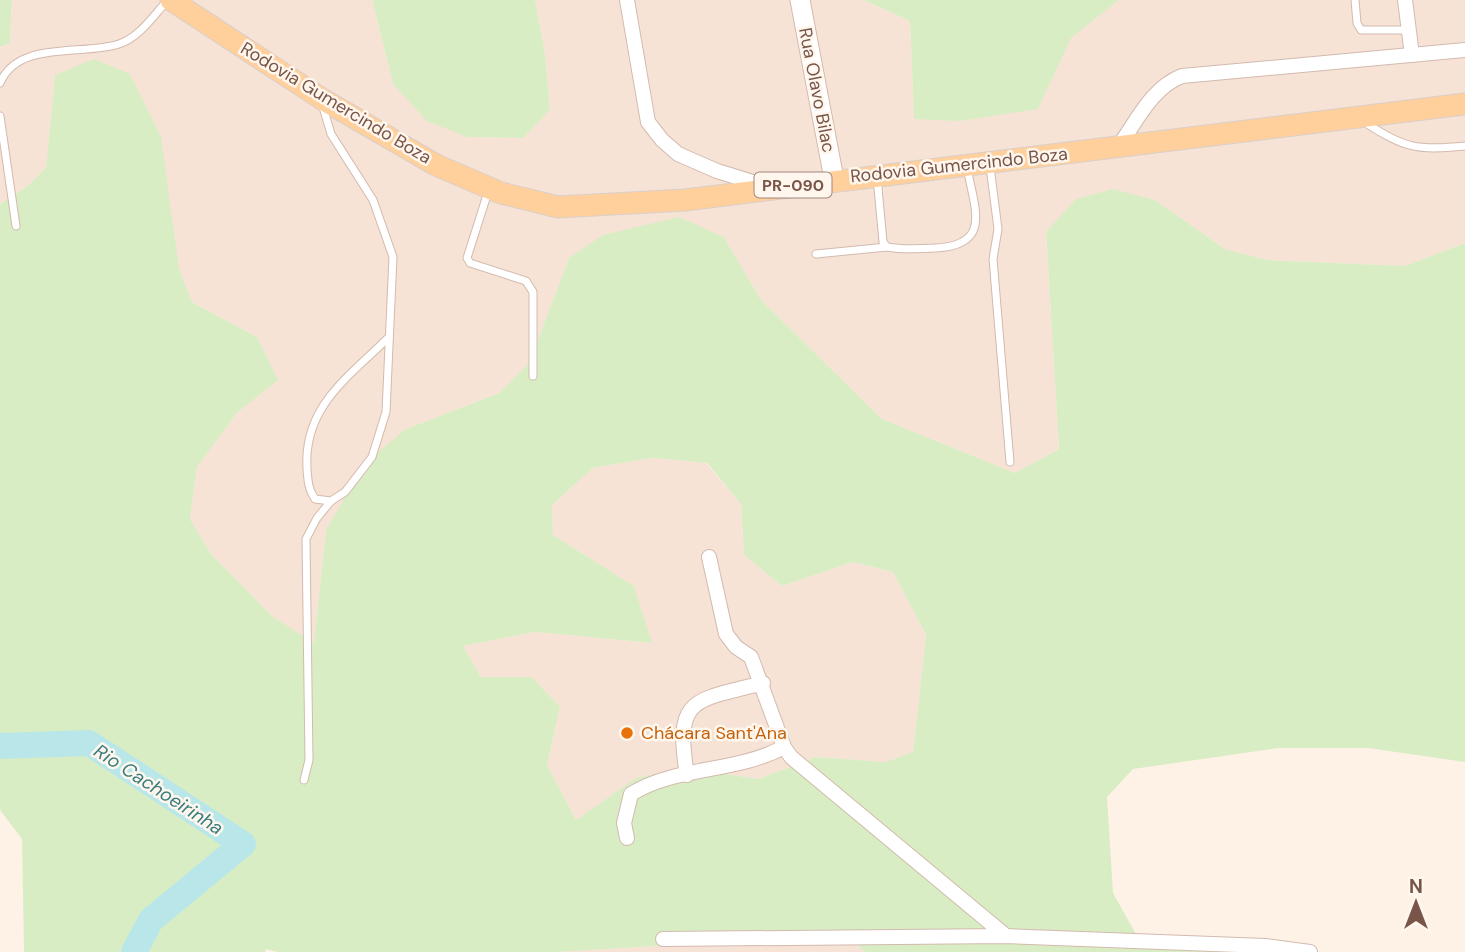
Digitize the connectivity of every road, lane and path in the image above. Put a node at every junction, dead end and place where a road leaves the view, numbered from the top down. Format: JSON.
{"nodes":[{"id":1,"x":169,"y":0,"type":"edge"},
{"id":2,"x":627,"y":0,"type":"edge"},
{"id":3,"x":800,"y":0,"type":"edge"},
{"id":4,"x":1355,"y":0,"type":"edge"},
{"id":5,"x":1405,"y":0,"type":"edge"},
{"id":6,"x":1409,"y":30,"type":"junction"},
{"id":7,"x":1465,"y":50,"type":"edge"},
{"id":8,"x":1412,"y":55,"type":"junction"},
{"id":9,"x":0,"y":83,"type":"edge"},
{"id":10,"x":322,"y":99,"type":"junction"},
{"id":11,"x":1465,"y":104,"type":"edge"},
{"id":12,"x":0,"y":116,"type":"edge"},
{"id":13,"x":1357,"y":118,"type":"junction"},
{"id":14,"x":1465,"y":146,"type":"edge"},
{"id":15,"x":1118,"y":147,"type":"junction"},
{"id":16,"x":990,"y":162,"type":"junction"},
{"id":17,"x":967,"y":167,"type":"junction"},
{"id":18,"x":877,"y":175,"type":"junction"},
{"id":19,"x":834,"y":179,"type":"junction"},
{"id":20,"x":489,"y":188,"type":"junction"},
{"id":21,"x":770,"y":188,"type":"junction"},
{"id":22,"x":16,"y":226,"type":"dead end"},
{"id":23,"x":887,"y":247,"type":"junction"},
{"id":24,"x":816,"y":254,"type":"dead end"},
{"id":25,"x":389,"y":337,"type":"junction"},
{"id":26,"x":533,"y":376,"type":"dead end"},
{"id":27,"x":1010,"y":462,"type":"dead end"},
{"id":28,"x":331,"y":501,"type":"junction"},
{"id":29,"x":709,"y":557,"type":"dead end"},
{"id":30,"x":763,"y":683,"type":"junction"},
{"id":31,"x":784,"y":747,"type":"junction"},
{"id":32,"x":687,"y":775,"type":"junction"},
{"id":33,"x":304,"y":780,"type":"dead end"},
{"id":34,"x":627,"y":838,"type":"dead end"},
{"id":35,"x":1006,"y":936,"type":"junction"},
{"id":36,"x":663,"y":939,"type":"dead end"},
{"id":37,"x":1310,"y":952,"type":"edge"}],
"edges":[{"from":1,"to":9,"type":"lane"},
{"from":1,"to":10,"type":"main road","name":"Rodovia Gumercindo Boza","number":"PR-090"},
{"from":2,"to":21,"type":"street"},
{"from":3,"to":19,"type":"street","name":"Rua Olavo Bilac"},
{"from":4,"to":6,"type":"lane"},
{"from":5,"to":6,"type":"street"},
{"from":6,"to":8,"type":"street"},
{"from":7,"to":8,"type":"street"},
{"from":8,"to":15,"type":"street"},
{"from":10,"to":20,"type":"main road","name":"Rodovia Gumercindo Boza","number":"PR-090"},
{"from":10,"to":25,"type":"lane"},
{"from":11,"to":13,"type":"main road","name":"Rodovia Gumercindo Boza","number":"PR-090"},
{"from":12,"to":22,"type":"lane"},
{"from":13,"to":14,"type":"lane"},
{"from":13,"to":15,"type":"main road","name":"Rodovia Gumercindo Boza","number":"PR-090"},
{"from":15,"to":16,"type":"main road","name":"Rodovia Gumercindo Boza","number":"PR-090"},
{"from":16,"to":17,"type":"main road","name":"Rodovia Gumercindo Boza","number":"PR-090"},
{"from":16,"to":27,"type":"lane"},
{"from":17,"to":18,"type":"main road","name":"Rodovia Gumercindo Boza","number":"PR-090"},
{"from":17,"to":23,"type":"lane"},
{"from":18,"to":19,"type":"main road","name":"Rodovia Gumercindo Boza","number":"PR-090"},
{"from":18,"to":23,"type":"lane"},
{"from":19,"to":21,"type":"main road","name":"Rodovia Gumercindo Boza","number":"PR-090"},
{"from":20,"to":21,"type":"main road","name":"Rodovia Gumercindo Boza","number":"PR-090"},
{"from":20,"to":26,"type":"lane"},
{"from":23,"to":24,"type":"lane"},
{"from":25,"to":28,"type":"lane"},
{"from":25,"to":28,"type":"lane"},
{"from":28,"to":33,"type":"lane"},
{"from":29,"to":30,"type":"street"},
{"from":30,"to":31,"type":"street"},
{"from":30,"to":32,"type":"street"},
{"from":31,"to":32,"type":"street"},
{"from":31,"to":35,"type":"street"},
{"from":32,"to":34,"type":"street"},
{"from":35,"to":36,"type":"street"},
{"from":35,"to":37,"type":"street"}]}
